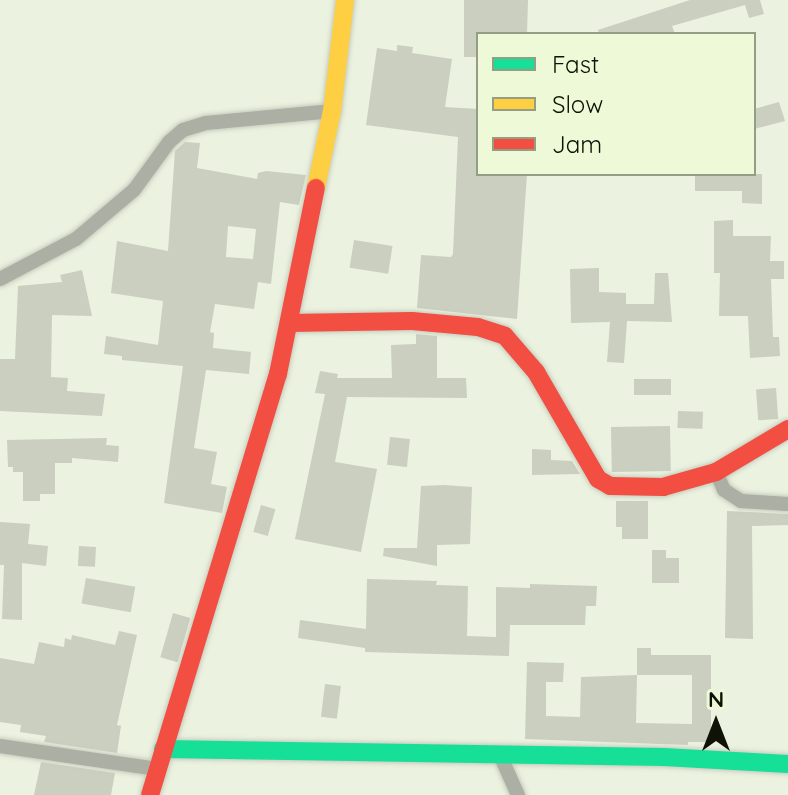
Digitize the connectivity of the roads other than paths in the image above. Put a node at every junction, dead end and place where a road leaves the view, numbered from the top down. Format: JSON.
{"nodes":[{"id":1,"x":345,"y":0,"type":"edge"},
{"id":2,"x":332,"y":111,"type":"junction"},
{"id":3,"x":0,"y":279,"type":"edge"},
{"id":4,"x":289,"y":323,"type":"junction"},
{"id":5,"x":788,"y":429,"type":"edge"},
{"id":6,"x":716,"y":472,"type":"junction"},
{"id":7,"x":788,"y":504,"type":"edge"},
{"id":8,"x":0,"y":746,"type":"edge"},
{"id":9,"x":163,"y":749,"type":"junction"},
{"id":10,"x":500,"y":755,"type":"junction"},
{"id":11,"x":788,"y":764,"type":"edge"},
{"id":12,"x":157,"y":769,"type":"junction"},
{"id":13,"x":150,"y":795,"type":"edge"},
{"id":14,"x":518,"y":795,"type":"edge"}],
"edges":[{"from":1,"to":2,"type":"street"},
{"from":2,"to":3,"type":"street"},
{"from":2,"to":4,"type":"street"},
{"from":4,"to":6,"type":"street"},
{"from":4,"to":9,"type":"street"},
{"from":5,"to":6,"type":"street"},
{"from":6,"to":7,"type":"street"},
{"from":8,"to":12,"type":"street"},
{"from":9,"to":10,"type":"street"},
{"from":9,"to":12,"type":"street"},
{"from":10,"to":11,"type":"street"},
{"from":10,"to":14,"type":"street"},
{"from":12,"to":13,"type":"street"}]}
